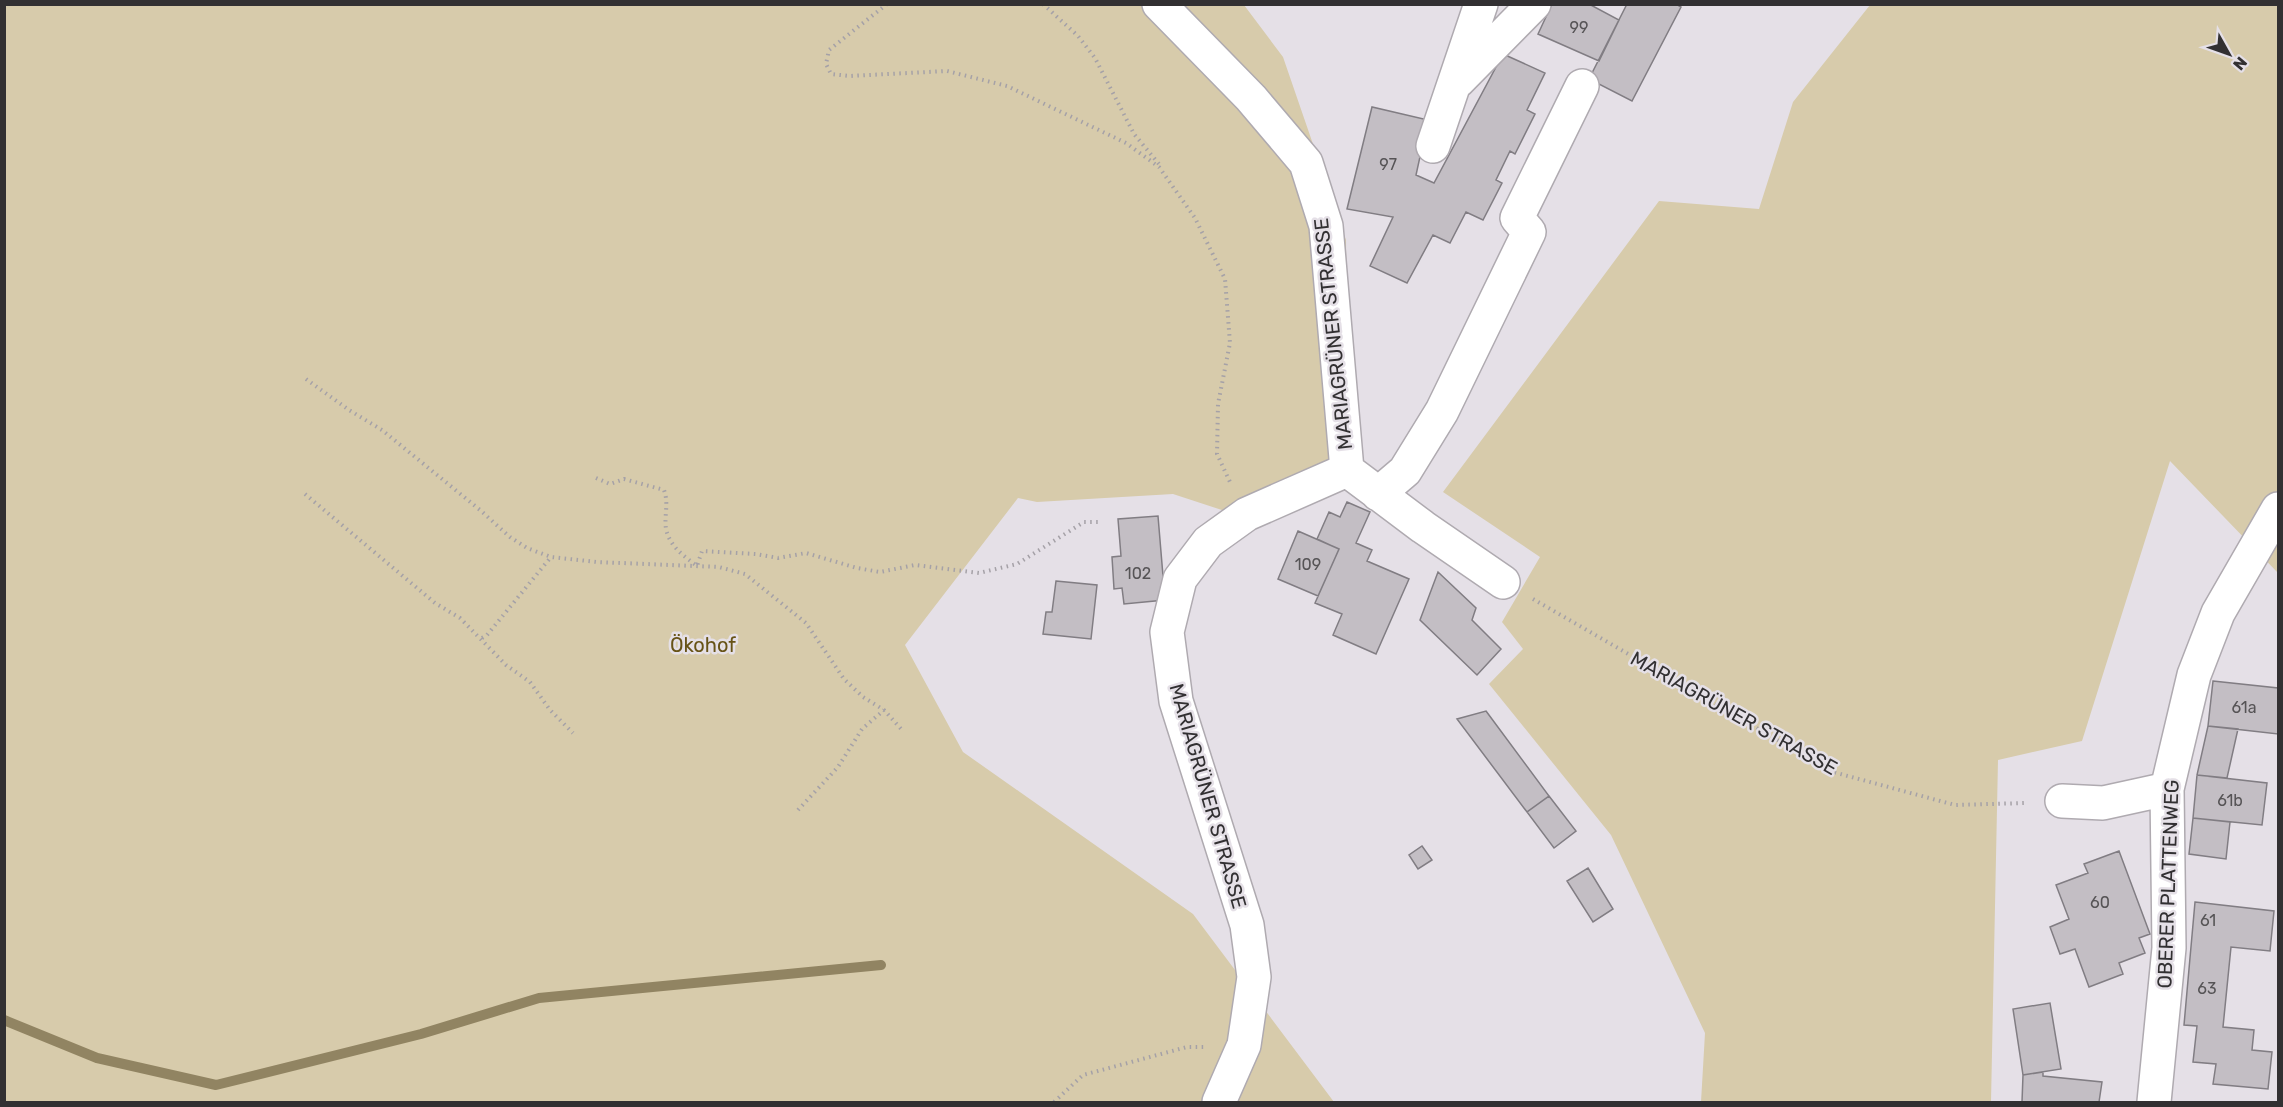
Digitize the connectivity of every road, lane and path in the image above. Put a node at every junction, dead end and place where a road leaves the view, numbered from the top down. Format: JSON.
{"nodes":[{"id":1,"x":887,"y":4,"type":"edge"},
{"id":2,"x":1043,"y":4,"type":"edge"},
{"id":3,"x":1159,"y":4,"type":"edge"},
{"id":4,"x":1481,"y":4,"type":"edge"},
{"id":5,"x":1534,"y":4,"type":"edge"},
{"id":6,"x":1455,"y":84,"type":"junction"},
{"id":7,"x":1582,"y":86,"type":"dead end"},
{"id":8,"x":1433,"y":146,"type":"dead end"},
{"id":9,"x":1159,"y":164,"type":"dead end"},
{"id":10,"x":306,"y":379,"type":"dead end"},
{"id":11,"x":1347,"y":470,"type":"junction"},
{"id":12,"x":596,"y":478,"type":"dead end"},
{"id":13,"x":305,"y":494,"type":"dead end"},
{"id":14,"x":1378,"y":494,"type":"junction"},
{"id":15,"x":2278,"y":509,"type":"edge"},
{"id":16,"x":1251,"y":512,"type":"junction"},
{"id":17,"x":1100,"y":522,"type":"dead end"},
{"id":18,"x":551,"y":557,"type":"junction"},
{"id":19,"x":697,"y":566,"type":"junction"},
{"id":20,"x":1503,"y":582,"type":"joint"},
{"id":21,"x":481,"y":638,"type":"junction"},
{"id":22,"x":884,"y":710,"type":"junction"},
{"id":23,"x":903,"y":730,"type":"dead end"},
{"id":24,"x":573,"y":733,"type":"dead end"},
{"id":25,"x":2167,"y":789,"type":"junction"},
{"id":26,"x":2062,"y":801,"type":"joint"},
{"id":27,"x":798,"y":810,"type":"dead end"},
{"id":28,"x":1245,"y":1045,"type":"junction"},
{"id":29,"x":1054,"y":1102,"type":"edge"},
{"id":30,"x":1219,"y":1102,"type":"edge"},
{"id":31,"x":2154,"y":1102,"type":"edge"}],
"edges":[{"from":1,"to":16,"type":"path"},
{"from":2,"to":9,"type":"path"},
{"from":3,"to":11,"type":"street","name":"MARIAGRÜNER STRASSE"},
{"from":4,"to":6,"type":"street"},
{"from":5,"to":6,"type":"street"},
{"from":6,"to":8,"type":"street"},
{"from":7,"to":14,"type":"street"},
{"from":10,"to":18,"type":"path"},
{"from":11,"to":14,"type":"street","name":"MARIAGRÜNER STRASSE"},
{"from":11,"to":16,"type":"street","name":"MARIAGRÜNER STRASSE"},
{"from":12,"to":19,"type":"path"},
{"from":13,"to":21,"type":"path"},
{"from":14,"to":20,"type":"street","name":"MARIAGRÜNER STRASSE"},
{"from":15,"to":25,"type":"street","name":"OBERER PLATTENWEG"},
{"from":16,"to":28,"type":"street","name":"MARIAGRÜNER STRASSE"},
{"from":17,"to":19,"type":"path"},
{"from":18,"to":19,"type":"path"},
{"from":18,"to":21,"type":"path"},
{"from":19,"to":22,"type":"path"},
{"from":20,"to":26,"type":"path","name":"MARIAGRÜNER STRASSE"},
{"from":21,"to":24,"type":"path"},
{"from":22,"to":23,"type":"path"},
{"from":22,"to":27,"type":"path"},
{"from":25,"to":26,"type":"street"},
{"from":25,"to":31,"type":"street","name":"OBERER PLATTENWEG"},
{"from":28,"to":29,"type":"path"},
{"from":28,"to":30,"type":"street","name":"MARIAGRÜNER STRASSE"}]}
